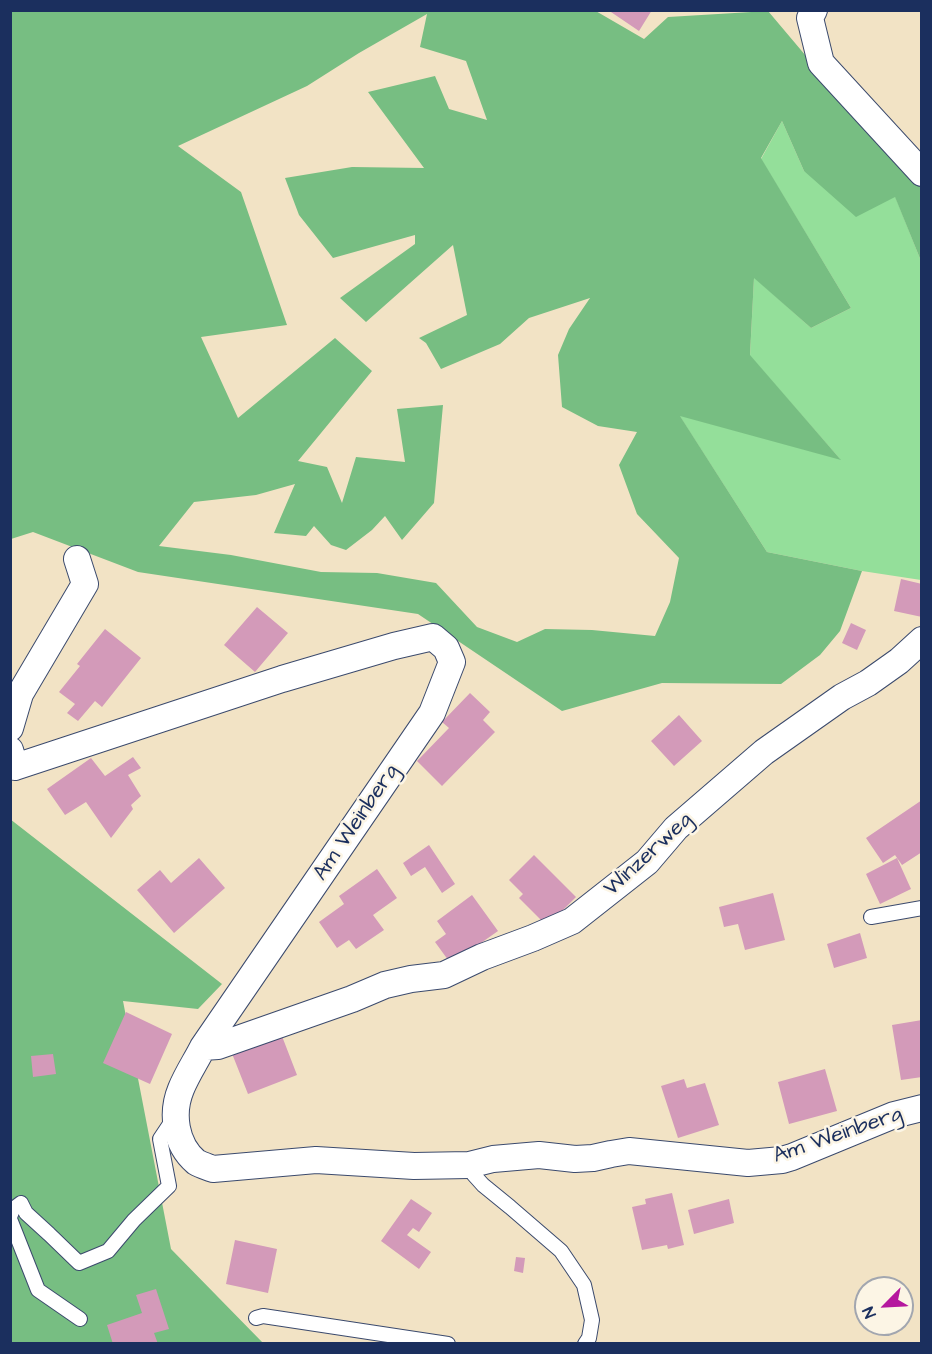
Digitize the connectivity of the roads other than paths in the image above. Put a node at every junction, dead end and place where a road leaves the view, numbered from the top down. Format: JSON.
{"nodes":[{"id":1,"x":813,"y":10,"type":"edge"},
{"id":2,"x":921,"y":173,"type":"edge"},
{"id":3,"x":77,"y":559,"type":"dead end"},
{"id":4,"x":921,"y":640,"type":"edge"},
{"id":5,"x":10,"y":728,"type":"edge"},
{"id":6,"x":10,"y":750,"type":"edge"},
{"id":7,"x":921,"y":908,"type":"edge"},
{"id":8,"x":871,"y":917,"type":"dead end"},
{"id":9,"x":203,"y":1047,"type":"junction"},
{"id":10,"x":921,"y":1107,"type":"edge"},
{"id":11,"x":176,"y":1115,"type":"junction"},
{"id":12,"x":469,"y":1165,"type":"junction"},
{"id":13,"x":10,"y":1218,"type":"edge"},
{"id":14,"x":255,"y":1318,"type":"dead end"},
{"id":15,"x":80,"y":1319,"type":"dead end"},
{"id":16,"x":448,"y":1344,"type":"edge"},
{"id":17,"x":585,"y":1344,"type":"edge"}],
"edges":[{"from":1,"to":2,"type":"street"},
{"from":3,"to":5,"type":"street"},
{"from":4,"to":9,"type":"street","name":"Winzerweg"},
{"from":6,"to":9,"type":"street","name":"Am Weinberg"},
{"from":7,"to":8,"type":"lane"},
{"from":9,"to":11,"type":"street","name":"Am Weinberg"},
{"from":10,"to":12,"type":"street","name":"Am Weinberg"},
{"from":11,"to":12,"type":"street","name":"Am Weinberg"},
{"from":11,"to":13,"type":"lane"},
{"from":12,"to":17,"type":"lane"},
{"from":13,"to":15,"type":"lane"},
{"from":14,"to":16,"type":"lane"}]}
